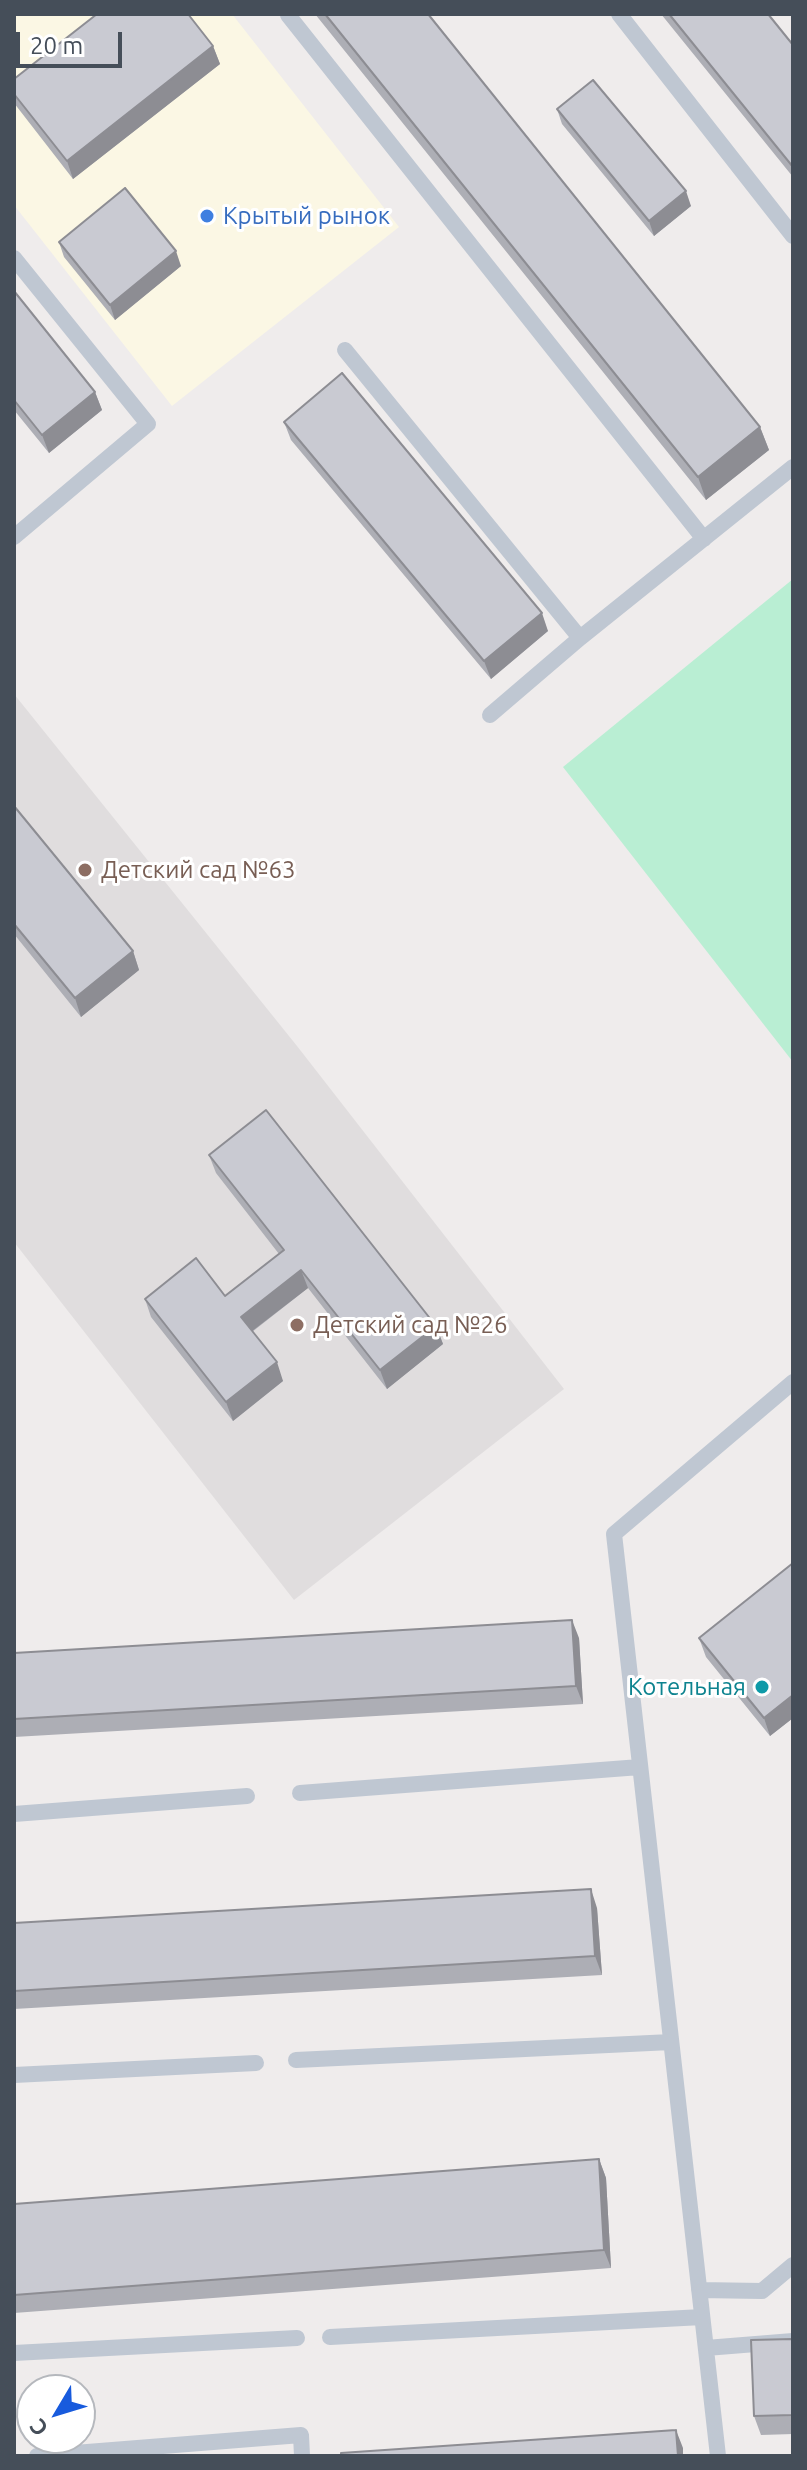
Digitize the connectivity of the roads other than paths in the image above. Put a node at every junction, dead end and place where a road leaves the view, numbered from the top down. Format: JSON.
{"nodes":[{"id":1,"x":619,"y":14,"type":"edge"},
{"id":2,"x":288,"y":15,"type":"edge"},
{"id":3,"x":793,"y":236,"type":"edge"},
{"id":4,"x":14,"y":258,"type":"edge"},
{"id":5,"x":345,"y":350,"type":"dead end"},
{"id":6,"x":793,"y":467,"type":"edge"},
{"id":7,"x":14,"y":537,"type":"edge"},
{"id":8,"x":704,"y":539,"type":"junction"},
{"id":9,"x":580,"y":638,"type":"junction"},
{"id":10,"x":490,"y":715,"type":"dead end"},
{"id":11,"x":793,"y":1382,"type":"edge"},
{"id":12,"x":640,"y":1767,"type":"junction"},
{"id":13,"x":300,"y":1793,"type":"dead end"},
{"id":14,"x":247,"y":1796,"type":"dead end"},
{"id":15,"x":14,"y":1814,"type":"edge"},
{"id":16,"x":671,"y":2042,"type":"junction"},
{"id":17,"x":296,"y":2060,"type":"dead end"},
{"id":18,"x":256,"y":2063,"type":"dead end"},
{"id":19,"x":14,"y":2075,"type":"edge"},
{"id":20,"x":793,"y":2265,"type":"edge"},
{"id":21,"x":699,"y":2290,"type":"junction"},
{"id":22,"x":702,"y":2317,"type":"junction"},
{"id":23,"x":330,"y":2337,"type":"dead end"},
{"id":24,"x":297,"y":2338,"type":"dead end"},
{"id":25,"x":793,"y":2341,"type":"edge"},
{"id":26,"x":706,"y":2348,"type":"junction"},
{"id":27,"x":14,"y":2353,"type":"edge"},
{"id":28,"x":37,"y":2456,"type":"edge"},
{"id":29,"x":302,"y":2456,"type":"edge"},
{"id":30,"x":718,"y":2456,"type":"edge"}],
"edges":[{"from":1,"to":3,"type":"lane"},
{"from":2,"to":8,"type":"lane"},
{"from":4,"to":7,"type":"lane"},
{"from":5,"to":9,"type":"lane"},
{"from":6,"to":8,"type":"lane"},
{"from":8,"to":9,"type":"lane"},
{"from":9,"to":10,"type":"lane"},
{"from":11,"to":12,"type":"lane"},
{"from":12,"to":13,"type":"lane"},
{"from":12,"to":16,"type":"lane"},
{"from":14,"to":15,"type":"lane"},
{"from":16,"to":17,"type":"lane"},
{"from":16,"to":21,"type":"lane"},
{"from":18,"to":19,"type":"lane"},
{"from":20,"to":21,"type":"lane"},
{"from":21,"to":22,"type":"lane"},
{"from":22,"to":23,"type":"lane"},
{"from":22,"to":26,"type":"lane"},
{"from":24,"to":27,"type":"lane"},
{"from":25,"to":26,"type":"lane"},
{"from":26,"to":30,"type":"lane"},
{"from":28,"to":29,"type":"lane"}]}
